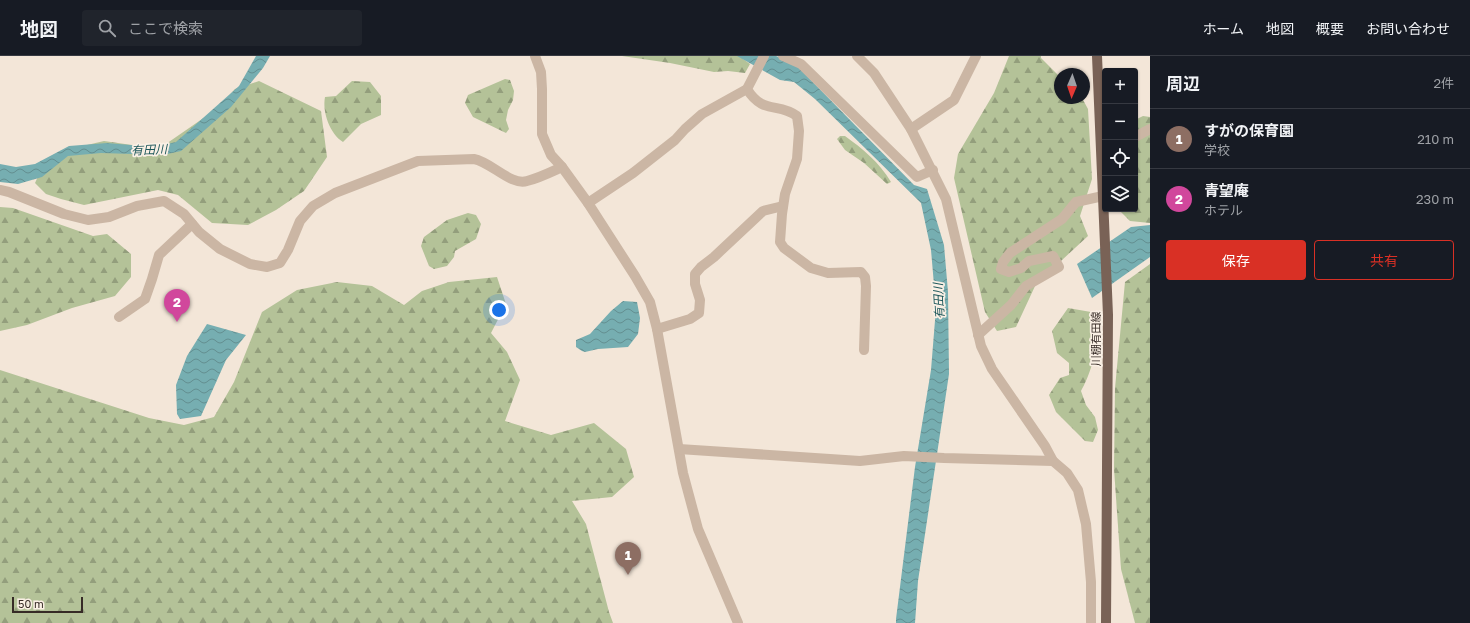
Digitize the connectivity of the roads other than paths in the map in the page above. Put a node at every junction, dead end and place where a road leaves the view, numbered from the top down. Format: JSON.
{"nodes":[{"id":1,"x":535,"y":56,"type":"edge"},
{"id":2,"x":764,"y":56,"type":"edge"},
{"id":3,"x":783,"y":56,"type":"edge"},
{"id":4,"x":858,"y":56,"type":"edge"},
{"id":5,"x":976,"y":56,"type":"edge"},
{"id":6,"x":1097,"y":56,"type":"edge"},
{"id":7,"x":747,"y":89,"type":"junction"},
{"id":8,"x":911,"y":129,"type":"junction"},
{"id":9,"x":1150,"y":129,"type":"edge"},
{"id":10,"x":1138,"y":135,"type":"edge"},
{"id":11,"x":562,"y":167,"type":"junction"},
{"id":12,"x":933,"y":170,"type":"junction"},
{"id":13,"x":1103,"y":176,"type":"edge"},
{"id":14,"x":0,"y":190,"type":"edge"},
{"id":15,"x":1102,"y":196,"type":"edge"},
{"id":16,"x":588,"y":203,"type":"junction"},
{"id":17,"x":783,"y":206,"type":"junction"},
{"id":18,"x":1104,"y":212,"type":"edge"},
{"id":19,"x":192,"y":224,"type":"junction"},
{"id":20,"x":119,"y":317,"type":"dead end"},
{"id":21,"x":657,"y":329,"type":"junction"},
{"id":22,"x":978,"y":335,"type":"junction"},
{"id":23,"x":864,"y":350,"type":"dead end"},
{"id":24,"x":679,"y":449,"type":"junction"},
{"id":25,"x":1054,"y":461,"type":"junction"},
{"id":26,"x":738,"y":623,"type":"edge"},
{"id":27,"x":1092,"y":623,"type":"edge"},
{"id":28,"x":1106,"y":623,"type":"edge"}],
"edges":[{"from":1,"to":11,"type":"street"},
{"from":2,"to":7,"type":"street"},
{"from":3,"to":12,"type":"street"},
{"from":4,"to":8,"type":"street"},
{"from":5,"to":8,"type":"street"},
{"from":6,"to":13,"type":"main road","name":"川棚有田線"},
{"from":7,"to":16,"type":"street"},
{"from":7,"to":17,"type":"street"},
{"from":8,"to":12,"type":"street"},
{"from":9,"to":10,"type":"street"},
{"from":11,"to":16,"type":"street"},
{"from":11,"to":19,"type":"street"},
{"from":12,"to":22,"type":"street"},
{"from":14,"to":19,"type":"street"},
{"from":15,"to":22,"type":"street"},
{"from":16,"to":21,"type":"street"},
{"from":17,"to":21,"type":"street"},
{"from":17,"to":23,"type":"street"},
{"from":18,"to":28,"type":"main road","name":"川棚有田線"},
{"from":19,"to":20,"type":"street"},
{"from":21,"to":24,"type":"street"},
{"from":22,"to":25,"type":"street"},
{"from":24,"to":25,"type":"street"},
{"from":24,"to":26,"type":"street"},
{"from":25,"to":27,"type":"street"}]}
